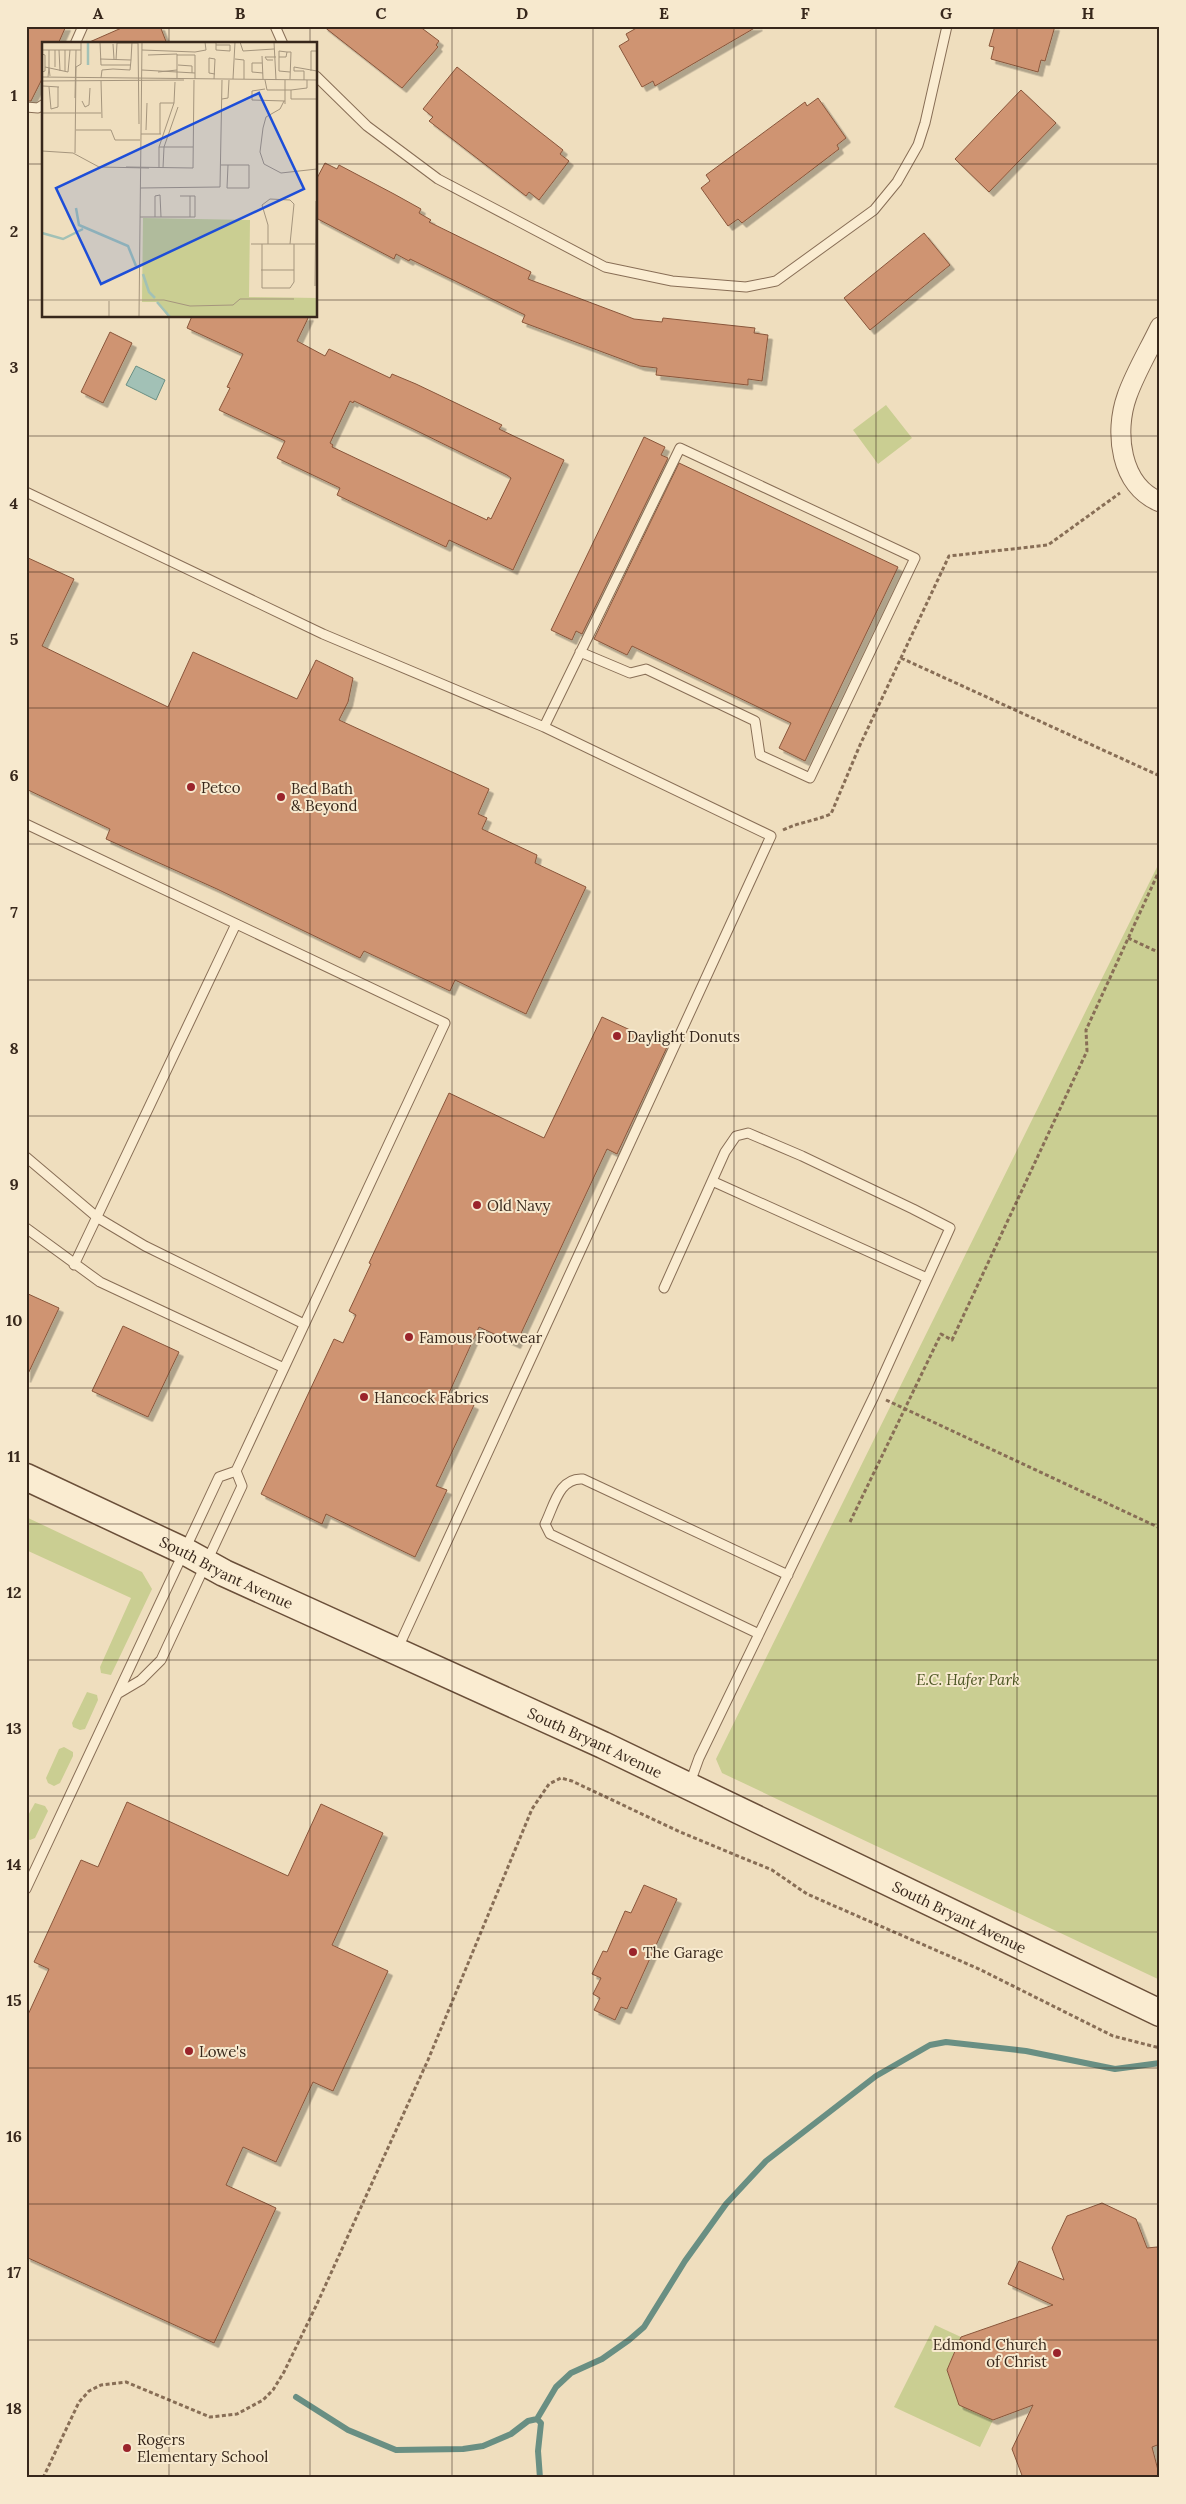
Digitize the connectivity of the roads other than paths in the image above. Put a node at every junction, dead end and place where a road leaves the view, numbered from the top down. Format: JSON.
{"nodes":[{"id":1,"x":84,"y":26,"type":"edge"},
{"id":2,"x":275,"y":26,"type":"edge"},
{"id":3,"x":947,"y":26,"type":"edge"},
{"id":4,"x":76,"y":42,"type":"edge"},
{"id":5,"x":282,"y":42,"type":"edge"},
{"id":6,"x":318,"y":78,"type":"edge"},
{"id":7,"x":42,"y":105,"type":"edge"},
{"id":8,"x":26,"y":107,"type":"edge"},
{"id":9,"x":1160,"y":327,"type":"edge"},
{"id":10,"x":26,"y":492,"type":"edge"},
{"id":11,"x":1160,"y":502,"type":"edge"},
{"id":12,"x":580,"y":652,"type":"junction"},
{"id":13,"x":544,"y":727,"type":"junction"},
{"id":14,"x":26,"y":824,"type":"edge"},
{"id":15,"x":236,"y":924,"type":"junction"},
{"id":16,"x":26,"y":1157,"type":"edge"},
{"id":17,"x":712,"y":1181,"type":"junction"},
{"id":18,"x":98,"y":1218,"type":"junction"},
{"id":19,"x":26,"y":1228,"type":"edge"},
{"id":20,"x":74,"y":1265,"type":"junction"},
{"id":21,"x":927,"y":1278,"type":"junction"},
{"id":22,"x":664,"y":1288,"type":"dead end"},
{"id":23,"x":304,"y":1324,"type":"junction"},
{"id":24,"x":284,"y":1368,"type":"junction"},
{"id":25,"x":236,"y":1472,"type":"junction"},
{"id":26,"x":26,"y":1477,"type":"edge"},
{"id":27,"x":195,"y":1557,"type":"junction"},
{"id":28,"x":788,"y":1575,"type":"junction"},
{"id":29,"x":760,"y":1634,"type":"junction"},
{"id":30,"x":396,"y":1652,"type":"junction"},
{"id":31,"x":119,"y":1693,"type":"junction"},
{"id":32,"x":689,"y":1786,"type":"junction"},
{"id":33,"x":26,"y":1889,"type":"edge"},
{"id":34,"x":1160,"y":2013,"type":"edge"}],
"edges":[{"from":1,"to":4,"type":"lane"},
{"from":2,"to":5,"type":"lane"},
{"from":3,"to":6,"type":"lane"},
{"from":7,"to":8,"type":"lane"},
{"from":9,"to":11,"type":"street"},
{"from":10,"to":13,"type":"lane"},
{"from":12,"to":12,"type":"lane"},
{"from":12,"to":13,"type":"lane"},
{"from":13,"to":30,"type":"lane"},
{"from":14,"to":15,"type":"lane"},
{"from":15,"to":18,"type":"lane"},
{"from":15,"to":23,"type":"lane"},
{"from":16,"to":18,"type":"lane"},
{"from":17,"to":21,"type":"lane"},
{"from":17,"to":21,"type":"lane"},
{"from":17,"to":22,"type":"lane"},
{"from":18,"to":20,"type":"lane"},
{"from":18,"to":23,"type":"lane"},
{"from":19,"to":20,"type":"lane"},
{"from":20,"to":24,"type":"lane"},
{"from":21,"to":28,"type":"lane"},
{"from":23,"to":24,"type":"lane"},
{"from":24,"to":25,"type":"lane"},
{"from":25,"to":27,"type":"lane"},
{"from":25,"to":27,"type":"lane"},
{"from":26,"to":27,"type":"main road","name":"South Bryant Avenue"},
{"from":27,"to":30,"type":"main road","name":"South Bryant Avenue"},
{"from":27,"to":31,"type":"lane"},
{"from":27,"to":31,"type":"lane"},
{"from":28,"to":29,"type":"lane"},
{"from":28,"to":29,"type":"lane"},
{"from":29,"to":32,"type":"lane"},
{"from":30,"to":32,"type":"main road","name":"South Bryant Avenue"},
{"from":31,"to":33,"type":"lane"},
{"from":32,"to":34,"type":"main road","name":"South Bryant Avenue"}]}
